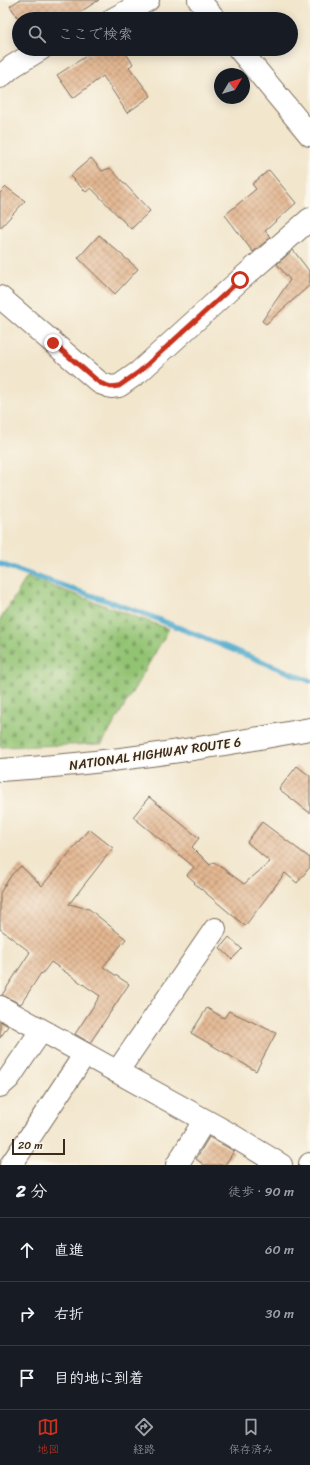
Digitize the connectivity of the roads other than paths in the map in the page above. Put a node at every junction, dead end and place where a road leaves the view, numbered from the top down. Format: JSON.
{"nodes":[{"id":1,"x":148,"y":0,"type":"edge"},
{"id":2,"x":199,"y":0,"type":"edge"},
{"id":3,"x":126,"y":12,"type":"edge"},
{"id":4,"x":209,"y":12,"type":"edge"},
{"id":5,"x":29,"y":56,"type":"edge"},
{"id":6,"x":245,"y":56,"type":"edge"},
{"id":7,"x":0,"y":77,"type":"edge"},
{"id":8,"x":310,"y":135,"type":"edge"},
{"id":9,"x":310,"y":218,"type":"edge"},
{"id":10,"x":0,"y":297,"type":"edge"},
{"id":11,"x":310,"y":728,"type":"edge"},
{"id":12,"x":0,"y":770,"type":"edge"},
{"id":13,"x":215,"y":929,"type":"dead end"},
{"id":14,"x":0,"y":1007,"type":"edge"},
{"id":15,"x":41,"y":1031,"type":"junction"},
{"id":16,"x":85,"y":1054,"type":"junction"},
{"id":17,"x":117,"y":1072,"type":"junction"},
{"id":18,"x":0,"y":1086,"type":"edge"},
{"id":19,"x":204,"y":1121,"type":"junction"},
{"id":20,"x":11,"y":1165,"type":"edge"},
{"id":21,"x":177,"y":1165,"type":"edge"},
{"id":22,"x":281,"y":1165,"type":"edge"}],
"edges":[{"from":1,"to":3,"type":"main road"},
{"from":2,"to":4,"type":"main road"},
{"from":5,"to":7,"type":"main road"},
{"from":6,"to":8,"type":"main road"},
{"from":9,"to":10,"type":"main road"},
{"from":11,"to":12,"type":"main road","name":"NATIONAL HIGHWAY ROUTE 6"},
{"from":13,"to":17,"type":"main road"},
{"from":14,"to":15,"type":"main road"},
{"from":15,"to":16,"type":"main road"},
{"from":15,"to":18,"type":"main road"},
{"from":16,"to":17,"type":"main road"},
{"from":16,"to":20,"type":"main road"},
{"from":17,"to":19,"type":"main road"},
{"from":19,"to":21,"type":"main road"},
{"from":19,"to":22,"type":"main road"}]}
